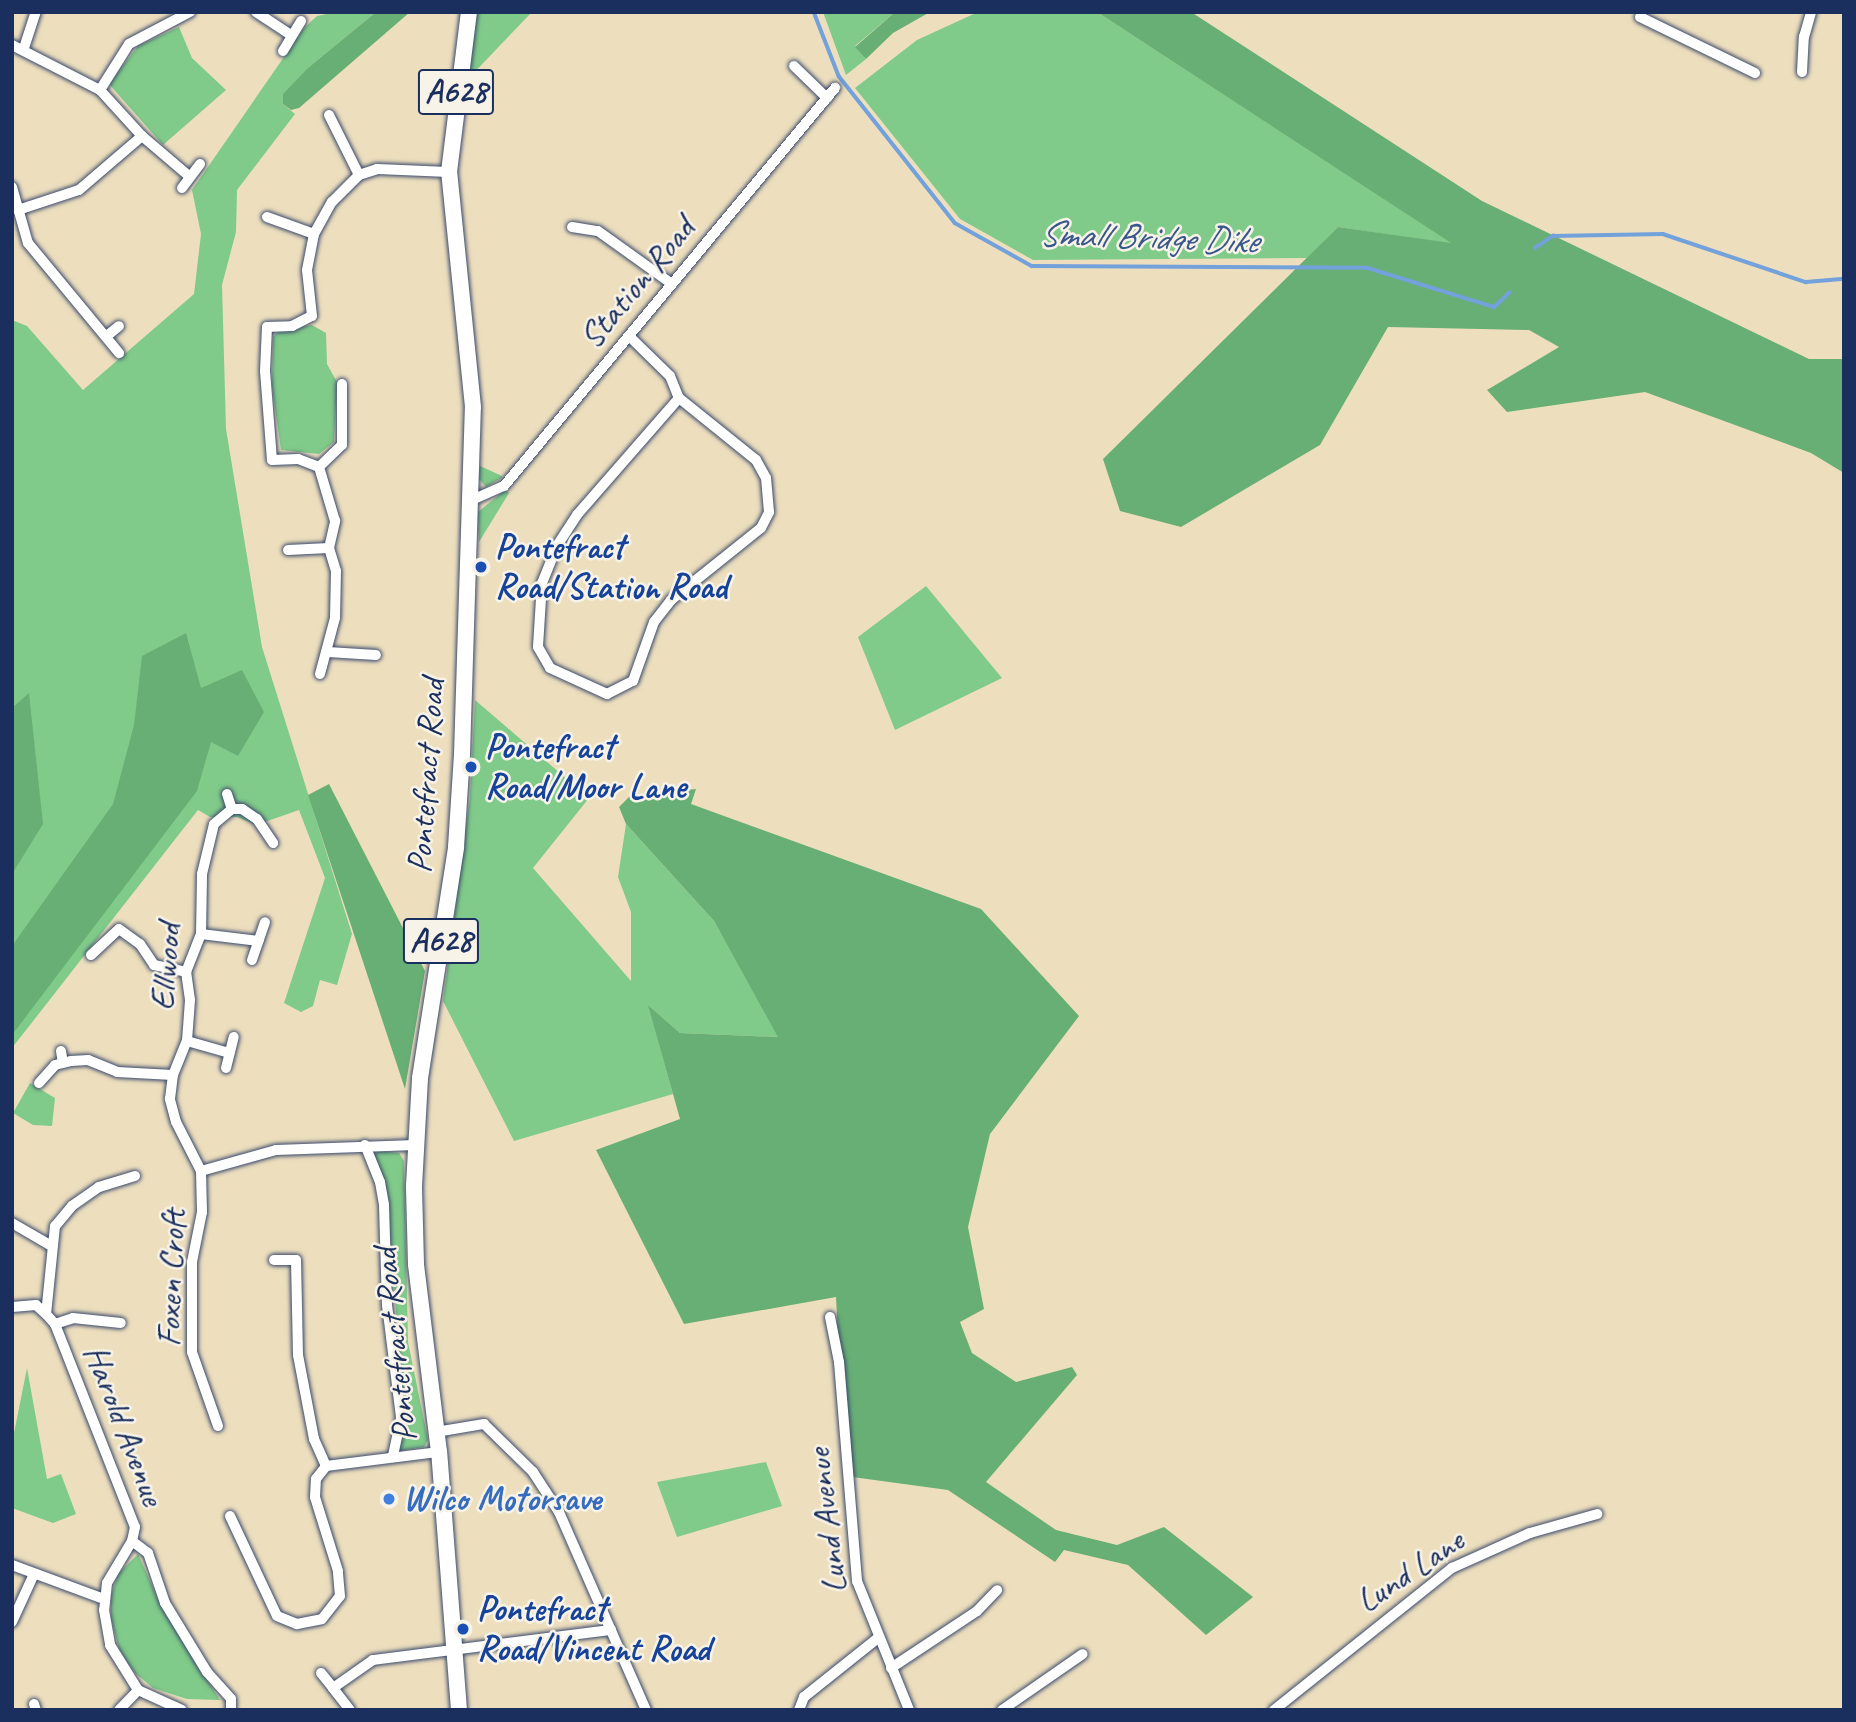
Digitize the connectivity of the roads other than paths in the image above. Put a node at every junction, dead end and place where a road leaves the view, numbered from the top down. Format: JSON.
{"nodes":[{"id":1,"x":36,"y":12,"type":"edge"},
{"id":2,"x":190,"y":12,"type":"edge"},
{"id":3,"x":256,"y":12,"type":"edge"},
{"id":4,"x":469,"y":12,"type":"edge"},
{"id":5,"x":1811,"y":12,"type":"edge"},
{"id":6,"x":1637,"y":14,"type":"edge"},
{"id":7,"x":300,"y":21,"type":"dead end"},
{"id":8,"x":291,"y":35,"type":"junction"},
{"id":9,"x":12,"y":45,"type":"edge"},
{"id":10,"x":24,"y":48,"type":"junction"},
{"id":11,"x":283,"y":51,"type":"dead end"},
{"id":12,"x":794,"y":66,"type":"dead end"},
{"id":13,"x":1802,"y":72,"type":"dead end"},
{"id":14,"x":1755,"y":73,"type":"dead end"},
{"id":15,"x":835,"y":88,"type":"dead end"},
{"id":16,"x":100,"y":90,"type":"junction"},
{"id":17,"x":827,"y":98,"type":"junction"},
{"id":18,"x":329,"y":116,"type":"dead end"},
{"id":19,"x":142,"y":136,"type":"junction"},
{"id":20,"x":200,"y":164,"type":"dead end"},
{"id":21,"x":449,"y":172,"type":"junction"},
{"id":22,"x":359,"y":175,"type":"junction"},
{"id":23,"x":189,"y":176,"type":"junction"},
{"id":24,"x":12,"y":187,"type":"edge"},
{"id":25,"x":182,"y":188,"type":"dead end"},
{"id":26,"x":18,"y":210,"type":"junction"},
{"id":27,"x":267,"y":217,"type":"dead end"},
{"id":28,"x":572,"y":227,"type":"dead end"},
{"id":29,"x":314,"y":234,"type":"junction"},
{"id":30,"x":672,"y":284,"type":"junction"},
{"id":31,"x":119,"y":326,"type":"dead end"},
{"id":32,"x":108,"y":335,"type":"junction"},
{"id":33,"x":629,"y":336,"type":"junction"},
{"id":34,"x":119,"y":353,"type":"dead end"},
{"id":35,"x":342,"y":384,"type":"dead end"},
{"id":36,"x":679,"y":398,"type":"junction"},
{"id":37,"x":319,"y":467,"type":"junction"},
{"id":38,"x":472,"y":500,"type":"junction"},
{"id":39,"x":329,"y":548,"type":"junction"},
{"id":40,"x":288,"y":550,"type":"dead end"},
{"id":41,"x":328,"y":652,"type":"junction"},
{"id":42,"x":376,"y":655,"type":"dead end"},
{"id":43,"x":320,"y":674,"type":"dead end"},
{"id":44,"x":227,"y":793,"type":"dead end"},
{"id":45,"x":232,"y":809,"type":"junction"},
{"id":46,"x":273,"y":843,"type":"dead end"},
{"id":47,"x":265,"y":922,"type":"dead end"},
{"id":48,"x":201,"y":933,"type":"junction"},
{"id":49,"x":258,"y":941,"type":"junction"},
{"id":50,"x":90,"y":955,"type":"dead end"},
{"id":51,"x":252,"y":960,"type":"dead end"},
{"id":52,"x":186,"y":972,"type":"junction"},
{"id":53,"x":234,"y":1037,"type":"dead end"},
{"id":54,"x":187,"y":1041,"type":"junction"},
{"id":55,"x":61,"y":1051,"type":"dead end"},
{"id":56,"x":229,"y":1053,"type":"junction"},
{"id":57,"x":64,"y":1063,"type":"junction"},
{"id":58,"x":226,"y":1068,"type":"dead end"},
{"id":59,"x":173,"y":1075,"type":"junction"},
{"id":60,"x":39,"y":1083,"type":"dead end"},
{"id":61,"x":415,"y":1145,"type":"junction"},
{"id":62,"x":365,"y":1146,"type":"junction"},
{"id":63,"x":201,"y":1171,"type":"junction"},
{"id":64,"x":135,"y":1176,"type":"dead end"},
{"id":65,"x":12,"y":1223,"type":"edge"},
{"id":66,"x":50,"y":1245,"type":"junction"},
{"id":67,"x":274,"y":1260,"type":"dead end"},
{"id":68,"x":12,"y":1307,"type":"edge"},
{"id":69,"x":46,"y":1314,"type":"junction"},
{"id":70,"x":830,"y":1317,"type":"dead end"},
{"id":71,"x":121,"y":1323,"type":"dead end"},
{"id":72,"x":55,"y":1324,"type":"junction"},
{"id":73,"x":218,"y":1426,"type":"dead end"},
{"id":74,"x":436,"y":1432,"type":"junction"},
{"id":75,"x":439,"y":1452,"type":"junction"},
{"id":76,"x":393,"y":1457,"type":"junction"},
{"id":77,"x":326,"y":1466,"type":"junction"},
{"id":78,"x":1597,"y":1514,"type":"dead end"},
{"id":79,"x":230,"y":1516,"type":"dead end"},
{"id":80,"x":132,"y":1541,"type":"junction"},
{"id":81,"x":12,"y":1565,"type":"edge"},
{"id":82,"x":34,"y":1574,"type":"junction"},
{"id":83,"x":997,"y":1590,"type":"dead end"},
{"id":84,"x":104,"y":1599,"type":"junction"},
{"id":85,"x":12,"y":1622,"type":"edge"},
{"id":86,"x":611,"y":1630,"type":"junction"},
{"id":87,"x":878,"y":1638,"type":"junction"},
{"id":88,"x":454,"y":1652,"type":"junction"},
{"id":89,"x":1083,"y":1654,"type":"dead end"},
{"id":90,"x":891,"y":1668,"type":"junction"},
{"id":91,"x":321,"y":1673,"type":"dead end"},
{"id":92,"x":333,"y":1688,"type":"junction"},
{"id":93,"x":138,"y":1690,"type":"junction"},
{"id":94,"x":118,"y":1710,"type":"edge"},
{"id":95,"x":182,"y":1710,"type":"edge"},
{"id":96,"x":231,"y":1710,"type":"edge"},
{"id":97,"x":349,"y":1710,"type":"edge"},
{"id":98,"x":459,"y":1710,"type":"edge"},
{"id":99,"x":646,"y":1710,"type":"edge"},
{"id":100,"x":799,"y":1710,"type":"edge"},
{"id":101,"x":909,"y":1710,"type":"edge"},
{"id":102,"x":1002,"y":1710,"type":"edge"},
{"id":103,"x":1274,"y":1710,"type":"edge"}],
"edges":[{"from":1,"to":10,"type":"street"},
{"from":2,"to":16,"type":"street"},
{"from":3,"to":8,"type":"street"},
{"from":4,"to":21,"type":"highway","name":"Pontefract Road","number":"A628"},
{"from":5,"to":13,"type":"street"},
{"from":6,"to":14,"type":"street"},
{"from":7,"to":8,"type":"street"},
{"from":8,"to":11,"type":"street"},
{"from":9,"to":10,"type":"street"},
{"from":10,"to":16,"type":"street"},
{"from":12,"to":17,"type":"street"},
{"from":15,"to":17,"type":"street","name":"Station Road"},
{"from":16,"to":19,"type":"street"},
{"from":17,"to":30,"type":"street","name":"Station Road"},
{"from":18,"to":22,"type":"street"},
{"from":19,"to":23,"type":"street"},
{"from":19,"to":26,"type":"street"},
{"from":20,"to":23,"type":"street"},
{"from":21,"to":22,"type":"street"},
{"from":21,"to":38,"type":"highway","name":"Pontefract Road","number":"A628"},
{"from":22,"to":29,"type":"street"},
{"from":23,"to":25,"type":"street"},
{"from":24,"to":26,"type":"street"},
{"from":26,"to":32,"type":"street"},
{"from":27,"to":29,"type":"street"},
{"from":28,"to":30,"type":"street"},
{"from":29,"to":37,"type":"street"},
{"from":30,"to":33,"type":"street","name":"Station Road"},
{"from":31,"to":32,"type":"street"},
{"from":32,"to":34,"type":"street"},
{"from":33,"to":36,"type":"street"},
{"from":33,"to":38,"type":"street","name":"Station Road"},
{"from":35,"to":37,"type":"street"},
{"from":36,"to":36,"type":"street"},
{"from":37,"to":39,"type":"street"},
{"from":38,"to":61,"type":"highway","name":"Pontefract Road","number":"A628"},
{"from":39,"to":40,"type":"street"},
{"from":39,"to":41,"type":"street"},
{"from":41,"to":42,"type":"street"},
{"from":41,"to":43,"type":"street"},
{"from":44,"to":45,"type":"street"},
{"from":45,"to":46,"type":"street"},
{"from":45,"to":48,"type":"street","name":"Ellwood"},
{"from":47,"to":49,"type":"street"},
{"from":48,"to":49,"type":"street"},
{"from":48,"to":52,"type":"street","name":"Ellwood"},
{"from":49,"to":51,"type":"street"},
{"from":50,"to":52,"type":"street"},
{"from":52,"to":54,"type":"street","name":"Ellwood"},
{"from":53,"to":56,"type":"street"},
{"from":54,"to":56,"type":"street"},
{"from":54,"to":59,"type":"street","name":"Ellwood"},
{"from":55,"to":57,"type":"street"},
{"from":56,"to":58,"type":"street"},
{"from":57,"to":59,"type":"street"},
{"from":57,"to":60,"type":"street"},
{"from":59,"to":63,"type":"street","name":"Ellwood"},
{"from":61,"to":62,"type":"street"},
{"from":61,"to":74,"type":"highway","name":"Pontefract Road","number":"A628"},
{"from":62,"to":63,"type":"street"},
{"from":62,"to":76,"type":"street","name":"Pontefract Road"},
{"from":63,"to":73,"type":"street","name":"Foxen Croft"},
{"from":64,"to":66,"type":"street","name":"Harold Avenue"},
{"from":65,"to":66,"type":"street"},
{"from":66,"to":69,"type":"street","name":"Harold Avenue"},
{"from":67,"to":77,"type":"street"},
{"from":68,"to":69,"type":"street"},
{"from":69,"to":72,"type":"street","name":"Harold Avenue"},
{"from":70,"to":87,"type":"street","name":"Lund Avenue"},
{"from":71,"to":72,"type":"street"},
{"from":72,"to":80,"type":"street","name":"Harold Avenue"},
{"from":74,"to":75,"type":"highway","name":"Pontefract Road","number":"A628"},
{"from":74,"to":86,"type":"street"},
{"from":75,"to":76,"type":"street"},
{"from":75,"to":88,"type":"highway","name":"Pontefract Road","number":"A628"},
{"from":76,"to":77,"type":"street"},
{"from":77,"to":79,"type":"street"},
{"from":78,"to":103,"type":"street","name":"Lund Lane"},
{"from":80,"to":84,"type":"street"},
{"from":80,"to":96,"type":"street","name":"Harold Avenue"},
{"from":81,"to":82,"type":"street"},
{"from":82,"to":84,"type":"street"},
{"from":82,"to":85,"type":"street"},
{"from":83,"to":90,"type":"street"},
{"from":84,"to":93,"type":"street"},
{"from":86,"to":88,"type":"street"},
{"from":86,"to":99,"type":"street"},
{"from":87,"to":90,"type":"street","name":"Lund Avenue"},
{"from":87,"to":100,"type":"street"},
{"from":88,"to":92,"type":"street"},
{"from":88,"to":98,"type":"highway","name":"Pontefract Road","number":"A628"},
{"from":89,"to":102,"type":"street"},
{"from":90,"to":101,"type":"street","name":"Lund Avenue"},
{"from":91,"to":92,"type":"street"},
{"from":92,"to":97,"type":"street"},
{"from":93,"to":94,"type":"street"},
{"from":93,"to":95,"type":"street"}]}
